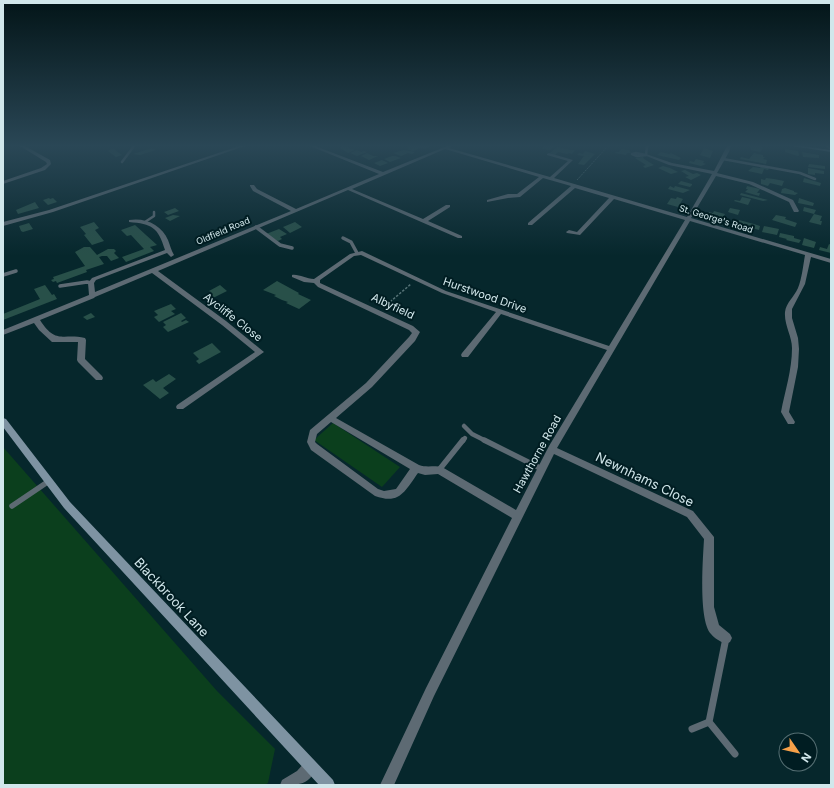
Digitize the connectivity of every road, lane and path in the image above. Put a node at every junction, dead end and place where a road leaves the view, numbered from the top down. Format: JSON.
{"nodes":[{"id":1,"x":134,"y":183,"type":"edge"},
{"id":2,"x":363,"y":183,"type":"edge"},
{"id":3,"x":534,"y":183,"type":"edge"},
{"id":4,"x":563,"y":183,"type":"edge"},
{"id":5,"x":574,"y":183,"type":"edge"},
{"id":6,"x":709,"y":183,"type":"edge"},
{"id":7,"x":750,"y":183,"type":"edge"},
{"id":8,"x":252,"y":186,"type":"dead end"},
{"id":9,"x":574,"y":186,"type":"junction"},
{"id":10,"x":349,"y":189,"type":"junction"},
{"id":11,"x":613,"y":197,"type":"junction"},
{"id":12,"x":489,"y":201,"type":"dead end"},
{"id":13,"x":448,"y":206,"type":"dead end"},
{"id":14,"x":296,"y":211,"type":"junction"},
{"id":15,"x":154,"y":212,"type":"dead end"},
{"id":16,"x":796,"y":212,"type":"dead end"},
{"id":17,"x":689,"y":219,"type":"junction"},
{"id":18,"x":131,"y":221,"type":"dead end"},
{"id":19,"x":424,"y":221,"type":"junction"},
{"id":20,"x":145,"y":222,"type":"junction"},
{"id":21,"x":3,"y":224,"type":"edge"},
{"id":22,"x":530,"y":224,"type":"dead end"},
{"id":23,"x":256,"y":227,"type":"junction"},
{"id":24,"x":569,"y":232,"type":"dead end"},
{"id":25,"x":460,"y":237,"type":"dead end"},
{"id":26,"x":343,"y":238,"type":"dead end"},
{"id":27,"x":292,"y":248,"type":"dead end"},
{"id":28,"x":168,"y":251,"type":"junction"},
{"id":29,"x":356,"y":253,"type":"junction"},
{"id":30,"x":808,"y":255,"type":"junction"},
{"id":31,"x":177,"y":260,"type":"junction"},
{"id":32,"x":831,"y":261,"type":"edge"},
{"id":33,"x":154,"y":270,"type":"junction"},
{"id":34,"x":16,"y":271,"type":"dead end"},
{"id":35,"x":3,"y":275,"type":"edge"},
{"id":36,"x":294,"y":276,"type":"dead end"},
{"id":37,"x":417,"y":279,"type":"junction"},
{"id":38,"x":317,"y":281,"type":"junction"},
{"id":39,"x":91,"y":283,"type":"junction"},
{"id":40,"x":60,"y":286,"type":"dead end"},
{"id":41,"x":92,"y":297,"type":"junction"},
{"id":42,"x":500,"y":311,"type":"junction"},
{"id":43,"x":377,"y":313,"type":"junction"},
{"id":44,"x":36,"y":320,"type":"junction"},
{"id":45,"x":3,"y":333,"type":"edge"},
{"id":46,"x":611,"y":349,"type":"junction"},
{"id":47,"x":465,"y":355,"type":"dead end"},
{"id":48,"x":99,"y":378,"type":"dead end"},
{"id":49,"x":180,"y":407,"type":"dead end"},
{"id":50,"x":330,"y":418,"type":"junction"},
{"id":51,"x":3,"y":421,"type":"edge"},
{"id":52,"x":791,"y":422,"type":"dead end"},
{"id":53,"x":464,"y":426,"type":"dead end"},
{"id":54,"x":465,"y":438,"type":"dead end"},
{"id":55,"x":552,"y":449,"type":"junction"},
{"id":56,"x":416,"y":468,"type":"junction"},
{"id":57,"x":542,"y":469,"type":"junction"},
{"id":58,"x":439,"y":470,"type":"junction"},
{"id":59,"x":49,"y":481,"type":"junction"},
{"id":60,"x":12,"y":506,"type":"dead end"},
{"id":61,"x":518,"y":516,"type":"junction"},
{"id":62,"x":726,"y":638,"type":"joint"},
{"id":63,"x":709,"y":722,"type":"junction"},
{"id":64,"x":692,"y":729,"type":"dead end"},
{"id":65,"x":734,"y":754,"type":"dead end"},
{"id":66,"x":310,"y":767,"type":"junction"},
{"id":67,"x":287,"y":785,"type":"edge"},
{"id":68,"x":328,"y":785,"type":"edge"},
{"id":69,"x":387,"y":785,"type":"edge"}],
"edges":[{"from":1,"to":21,"type":"street"},
{"from":2,"to":10,"type":"street","name":"Oldfield Road"},
{"from":3,"to":12,"type":"street"},
{"from":4,"to":9,"type":"street","name":"St. George's Road"},
{"from":5,"to":9,"type":"path"},
{"from":6,"to":17,"type":"street","name":"Hawthorne Road"},
{"from":7,"to":16,"type":"street"},
{"from":8,"to":14,"type":"street"},
{"from":9,"to":11,"type":"street","name":"St. George's Road"},
{"from":9,"to":22,"type":"street"},
{"from":10,"to":14,"type":"street","name":"Oldfield Road"},
{"from":10,"to":19,"type":"street"},
{"from":11,"to":17,"type":"street","name":"St. George's Road"},
{"from":11,"to":24,"type":"street"},
{"from":13,"to":19,"type":"street"},
{"from":14,"to":23,"type":"street","name":"Oldfield Road"},
{"from":15,"to":20,"type":"lane"},
{"from":17,"to":30,"type":"street","name":"St. George's Road"},
{"from":17,"to":46,"type":"street","name":"Hawthorne Road"},
{"from":18,"to":20,"type":"street"},
{"from":19,"to":25,"type":"street"},
{"from":20,"to":28,"type":"street"},
{"from":23,"to":27,"type":"lane"},
{"from":23,"to":31,"type":"street","name":"Oldfield Road"},
{"from":26,"to":29,"type":"lane"},
{"from":28,"to":31,"type":"street"},
{"from":28,"to":39,"type":"street"},
{"from":29,"to":37,"type":"street","name":"Hurstwood Drive"},
{"from":29,"to":38,"type":"street"},
{"from":30,"to":32,"type":"street","name":"St. George's Road"},
{"from":30,"to":52,"type":"street"},
{"from":31,"to":33,"type":"street","name":"Oldfield Road"},
{"from":33,"to":41,"type":"street","name":"Oldfield Road"},
{"from":33,"to":49,"type":"street","name":"Aycliffe Close"},
{"from":34,"to":35,"type":"lane"},
{"from":36,"to":38,"type":"street"},
{"from":37,"to":42,"type":"street","name":"Hurstwood Drive"},
{"from":37,"to":43,"type":"path"},
{"from":38,"to":43,"type":"street","name":"Albyfield"},
{"from":39,"to":40,"type":"lane"},
{"from":39,"to":41,"type":"street"},
{"from":41,"to":44,"type":"street","name":"Oldfield Road"},
{"from":42,"to":46,"type":"street","name":"Hurstwood Drive"},
{"from":42,"to":47,"type":"street"},
{"from":43,"to":50,"type":"street","name":"Albyfield"},
{"from":44,"to":45,"type":"street","name":"Oldfield Road"},
{"from":44,"to":48,"type":"street"},
{"from":46,"to":55,"type":"street","name":"Hawthorne Road"},
{"from":50,"to":56,"type":"street"},
{"from":50,"to":56,"type":"street","name":"Albyfield"},
{"from":51,"to":59,"type":"street","name":"Blackbrook Lane"},
{"from":53,"to":57,"type":"lane"},
{"from":54,"to":58,"type":"lane"},
{"from":55,"to":57,"type":"street","name":"Hawthorne Road"},
{"from":55,"to":62,"type":"street","name":"Newnhams Close"},
{"from":56,"to":58,"type":"street"},
{"from":57,"to":61,"type":"street","name":"Hawthorne Road"},
{"from":58,"to":61,"type":"street"},
{"from":59,"to":60,"type":"lane"},
{"from":59,"to":66,"type":"street","name":"Blackbrook Lane"},
{"from":61,"to":69,"type":"street","name":"Hawthorne Road"},
{"from":62,"to":63,"type":"lane"},
{"from":63,"to":64,"type":"lane"},
{"from":63,"to":65,"type":"lane"},
{"from":66,"to":67,"type":"street"},
{"from":66,"to":68,"type":"street","name":"Blackbrook Lane"}]}
